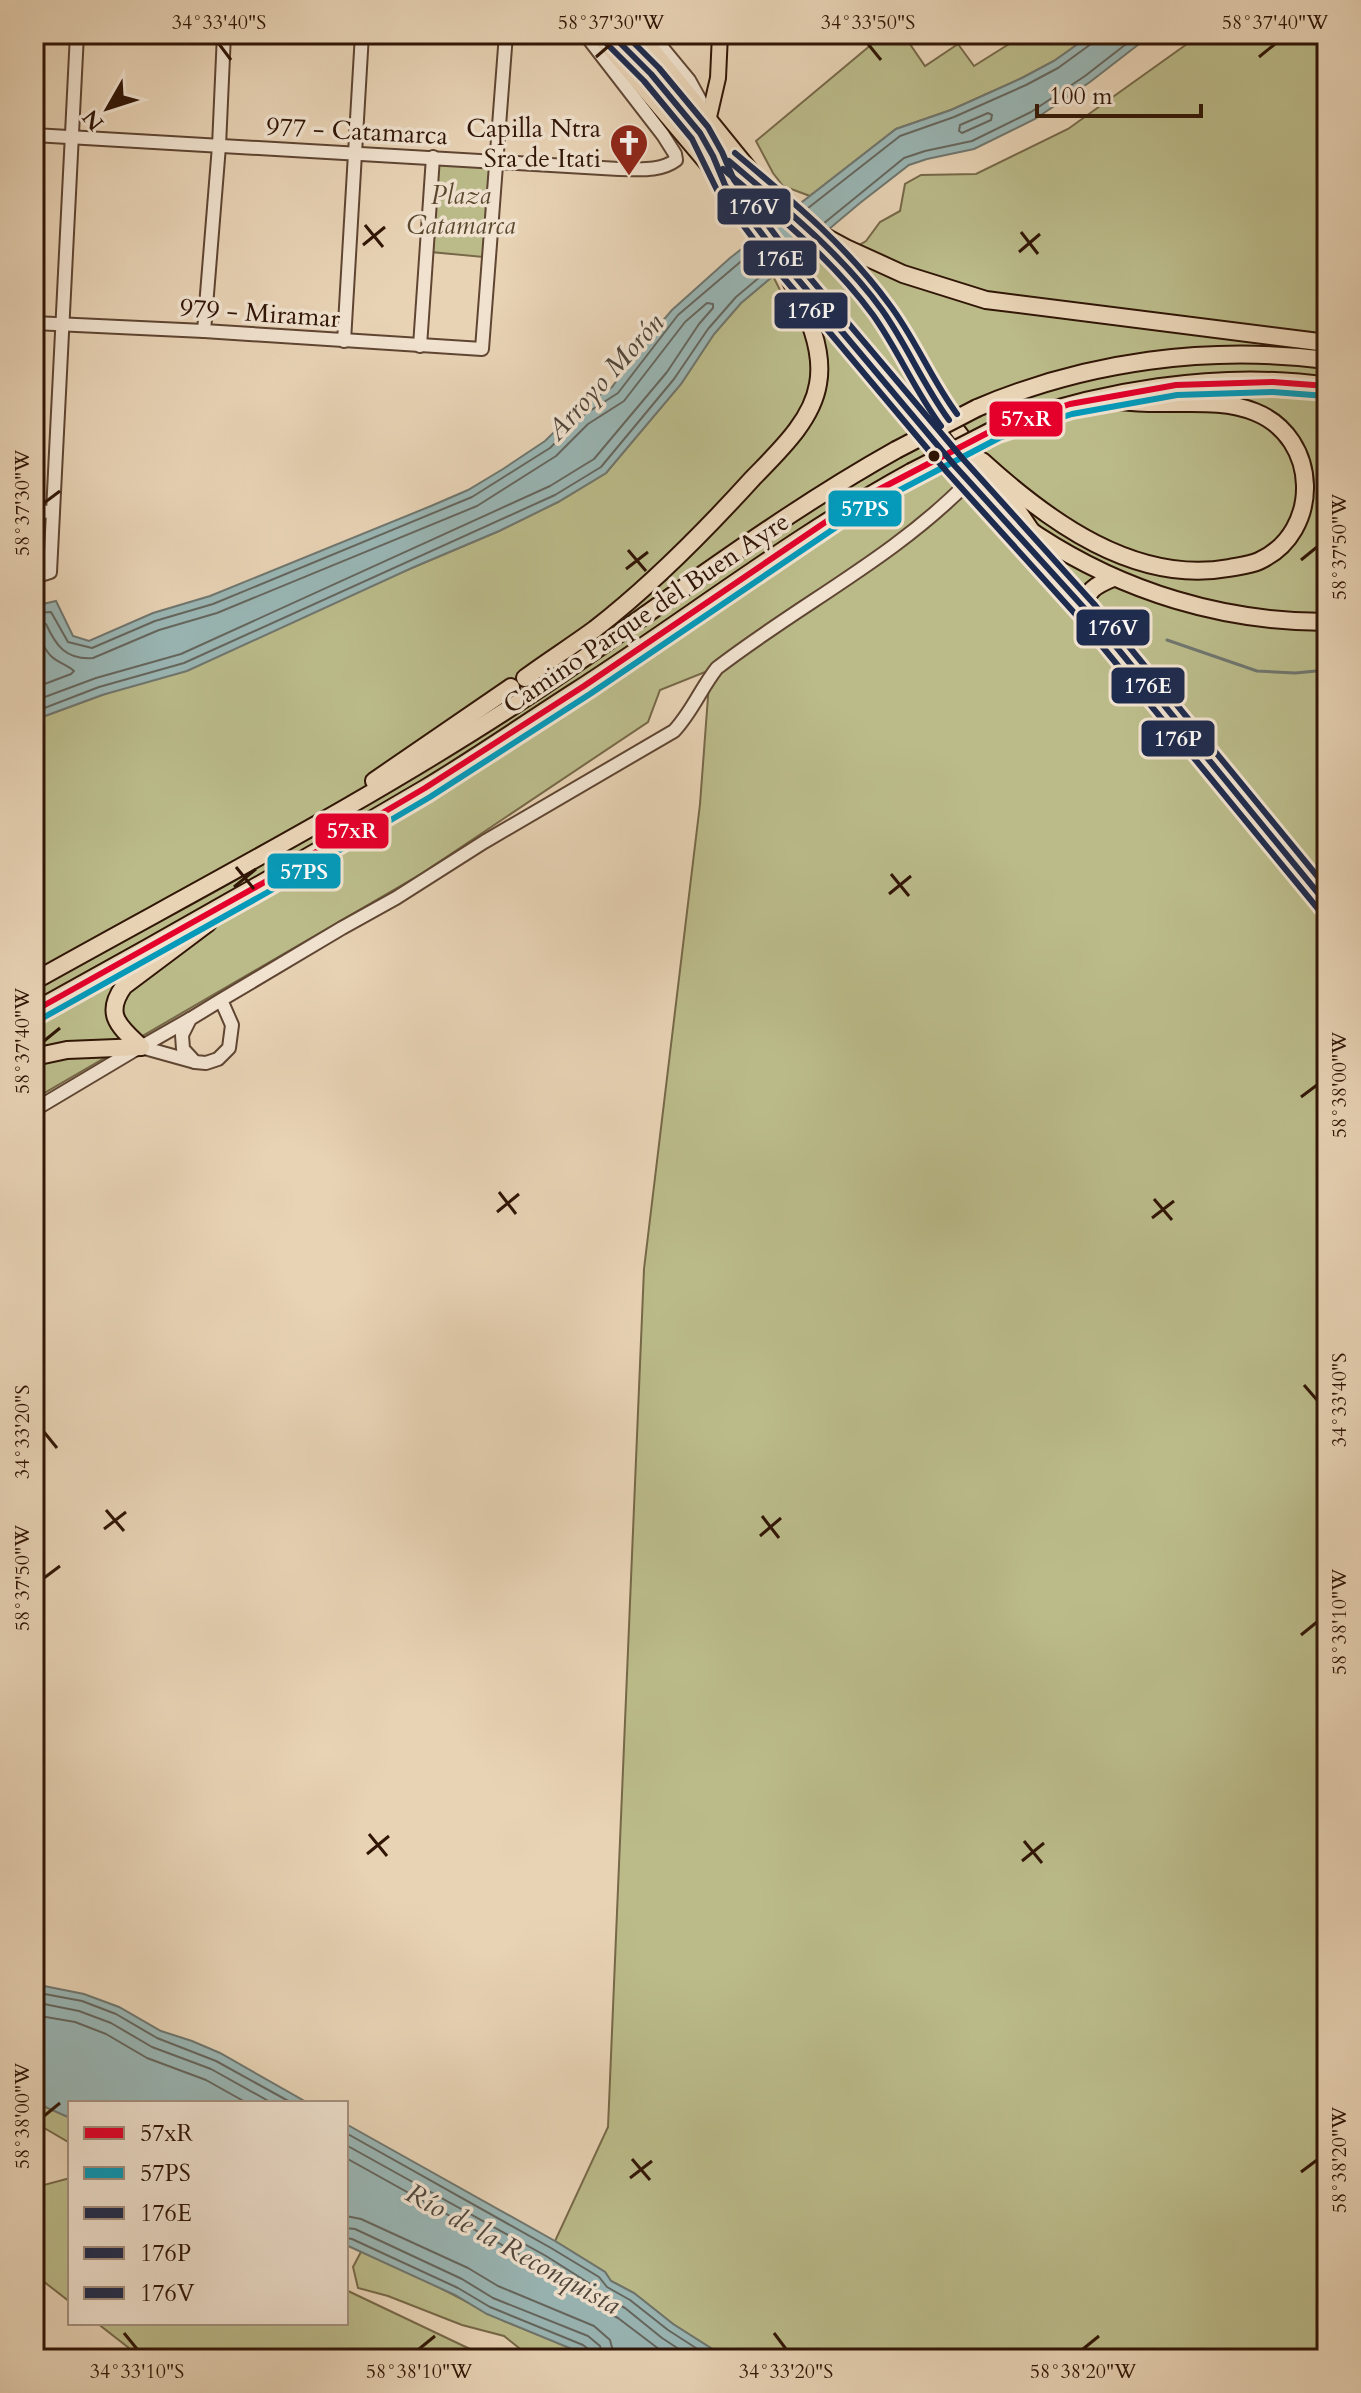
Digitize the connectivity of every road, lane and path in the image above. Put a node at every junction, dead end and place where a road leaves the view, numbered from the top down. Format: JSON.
{"nodes":[{"id":1,"x":77,"y":34,"type":"edge"},
{"id":2,"x":224,"y":34,"type":"edge"},
{"id":3,"x":362,"y":34,"type":"edge"},
{"id":4,"x":506,"y":34,"type":"edge"},
{"id":5,"x":585,"y":34,"type":"edge"},
{"id":6,"x":597,"y":34,"type":"edge"},
{"id":7,"x":640,"y":34,"type":"edge"},
{"id":8,"x":651,"y":34,"type":"edge"},
{"id":9,"x":720,"y":34,"type":"edge"},
{"id":10,"x":612,"y":52,"type":"junction"},
{"id":11,"x":702,"y":118,"type":"junction"},
{"id":12,"x":34,"y":135,"type":"edge"},
{"id":13,"x":71,"y":137,"type":"junction"},
{"id":14,"x":219,"y":146,"type":"junction"},
{"id":15,"x":354,"y":153,"type":"junction"},
{"id":16,"x":433,"y":157,"type":"junction"},
{"id":17,"x":495,"y":161,"type":"junction"},
{"id":18,"x":725,"y":185,"type":"junction"},
{"id":19,"x":807,"y":227,"type":"joint"},
{"id":20,"x":841,"y":253,"type":"junction"},
{"id":21,"x":780,"y":258,"type":"joint"},
{"id":22,"x":799,"y":287,"type":"junction"},
{"id":23,"x":34,"y":323,"type":"edge"},
{"id":24,"x":62,"y":325,"type":"junction"},
{"id":25,"x":204,"y":331,"type":"junction"},
{"id":26,"x":344,"y":341,"type":"junction"},
{"id":27,"x":1327,"y":343,"type":"edge"},
{"id":28,"x":420,"y":346,"type":"junction"},
{"id":29,"x":1327,"y":360,"type":"edge"},
{"id":30,"x":1327,"y":386,"type":"edge"},
{"id":31,"x":1098,"y":399,"type":"junction"},
{"id":32,"x":982,"y":461,"type":"junction"},
{"id":33,"x":969,"y":481,"type":"junction"},
{"id":34,"x":983,"y":494,"type":"junction"},
{"id":35,"x":34,"y":511,"type":"edge"},
{"id":36,"x":51,"y":512,"type":"junction"},
{"id":37,"x":1036,"y":534,"type":"junction"},
{"id":38,"x":34,"y":577,"type":"edge"},
{"id":39,"x":1113,"y":578,"type":"junction"},
{"id":40,"x":1086,"y":610,"type":"junction"},
{"id":41,"x":1327,"y":622,"type":"edge"},
{"id":42,"x":275,"y":848,"type":"junction"},
{"id":43,"x":263,"y":883,"type":"junction"},
{"id":44,"x":1327,"y":904,"type":"edge"},
{"id":45,"x":34,"y":981,"type":"edge"},
{"id":46,"x":221,"y":1000,"type":"junction"},
{"id":47,"x":34,"y":1011,"type":"edge"},
{"id":48,"x":190,"y":1019,"type":"junction"},
{"id":49,"x":141,"y":1047,"type":"junction"},
{"id":50,"x":34,"y":1057,"type":"edge"},
{"id":51,"x":195,"y":1062,"type":"junction"},
{"id":52,"x":34,"y":1110,"type":"edge"}],
"edges":[{"from":1,"to":13,"type":"street"},
{"from":2,"to":14,"type":"street"},
{"from":3,"to":15,"type":"street"},
{"from":4,"to":17,"type":"street"},
{"from":5,"to":17,"type":"street","name":"977 - Catamarca"},
{"from":6,"to":10,"type":"main road"},
{"from":7,"to":11,"type":"main road"},
{"from":8,"to":11,"type":"street"},
{"from":9,"to":11,"type":"main road"},
{"from":10,"to":11,"type":"main road"},
{"from":10,"to":18,"type":"main road"},
{"from":11,"to":18,"type":"main road"},
{"from":11,"to":19,"type":"main road"},
{"from":12,"to":13,"type":"street","name":"977 - Catamarca"},
{"from":13,"to":14,"type":"street","name":"977 - Catamarca"},
{"from":13,"to":24,"type":"street"},
{"from":14,"to":15,"type":"street","name":"977 - Catamarca"},
{"from":14,"to":25,"type":"street"},
{"from":15,"to":16,"type":"street","name":"977 - Catamarca"},
{"from":15,"to":26,"type":"street"},
{"from":16,"to":17,"type":"street","name":"977 - Catamarca"},
{"from":16,"to":28,"type":"street"},
{"from":17,"to":28,"type":"street","name":"979 - Miramar"},
{"from":18,"to":21,"type":"main road"},
{"from":19,"to":20,"type":"highway"},
{"from":20,"to":27,"type":"highway"},
{"from":20,"to":32,"type":"main road"},
{"from":21,"to":22,"type":"highway"},
{"from":22,"to":33,"type":"main road"},
{"from":22,"to":42,"type":"highway"},
{"from":23,"to":24,"type":"street","name":"979 - Miramar"},
{"from":24,"to":25,"type":"street","name":"979 - Miramar"},
{"from":24,"to":36,"type":"street"},
{"from":25,"to":26,"type":"street","name":"979 - Miramar"},
{"from":26,"to":28,"type":"street","name":"979 - Miramar"},
{"from":29,"to":42,"type":"highway","name":"Camino Parque del Buen Ayre","bridge":true},
{"from":30,"to":31,"type":"highway","name":"Camino Parque del Buen Ayre"},
{"from":31,"to":32,"type":"highway"},
{"from":31,"to":43,"type":"highway","name":"Camino Parque del Buen Ayre","bridge":true},
{"from":32,"to":37,"type":"main road"},
{"from":33,"to":34,"type":"main road"},
{"from":33,"to":46,"type":"street"},
{"from":34,"to":37,"type":"highway"},
{"from":34,"to":40,"type":"main road"},
{"from":35,"to":36,"type":"street"},
{"from":36,"to":38,"type":"street"},
{"from":37,"to":39,"type":"highway"},
{"from":37,"to":40,"type":"main road"},
{"from":39,"to":40,"type":"highway"},
{"from":39,"to":41,"type":"highway"},
{"from":40,"to":44,"type":"main road"},
{"from":42,"to":45,"type":"highway","name":"Camino Parque del Buen Ayre"},
{"from":43,"to":47,"type":"highway","name":"Camino Parque del Buen Ayre"},
{"from":43,"to":49,"type":"highway"},
{"from":46,"to":48,"type":"street"},
{"from":46,"to":51,"type":"street"},
{"from":48,"to":49,"type":"street"},
{"from":48,"to":51,"type":"street"},
{"from":49,"to":50,"type":"highway"},
{"from":49,"to":51,"type":"street"},
{"from":49,"to":52,"type":"street"}]}
